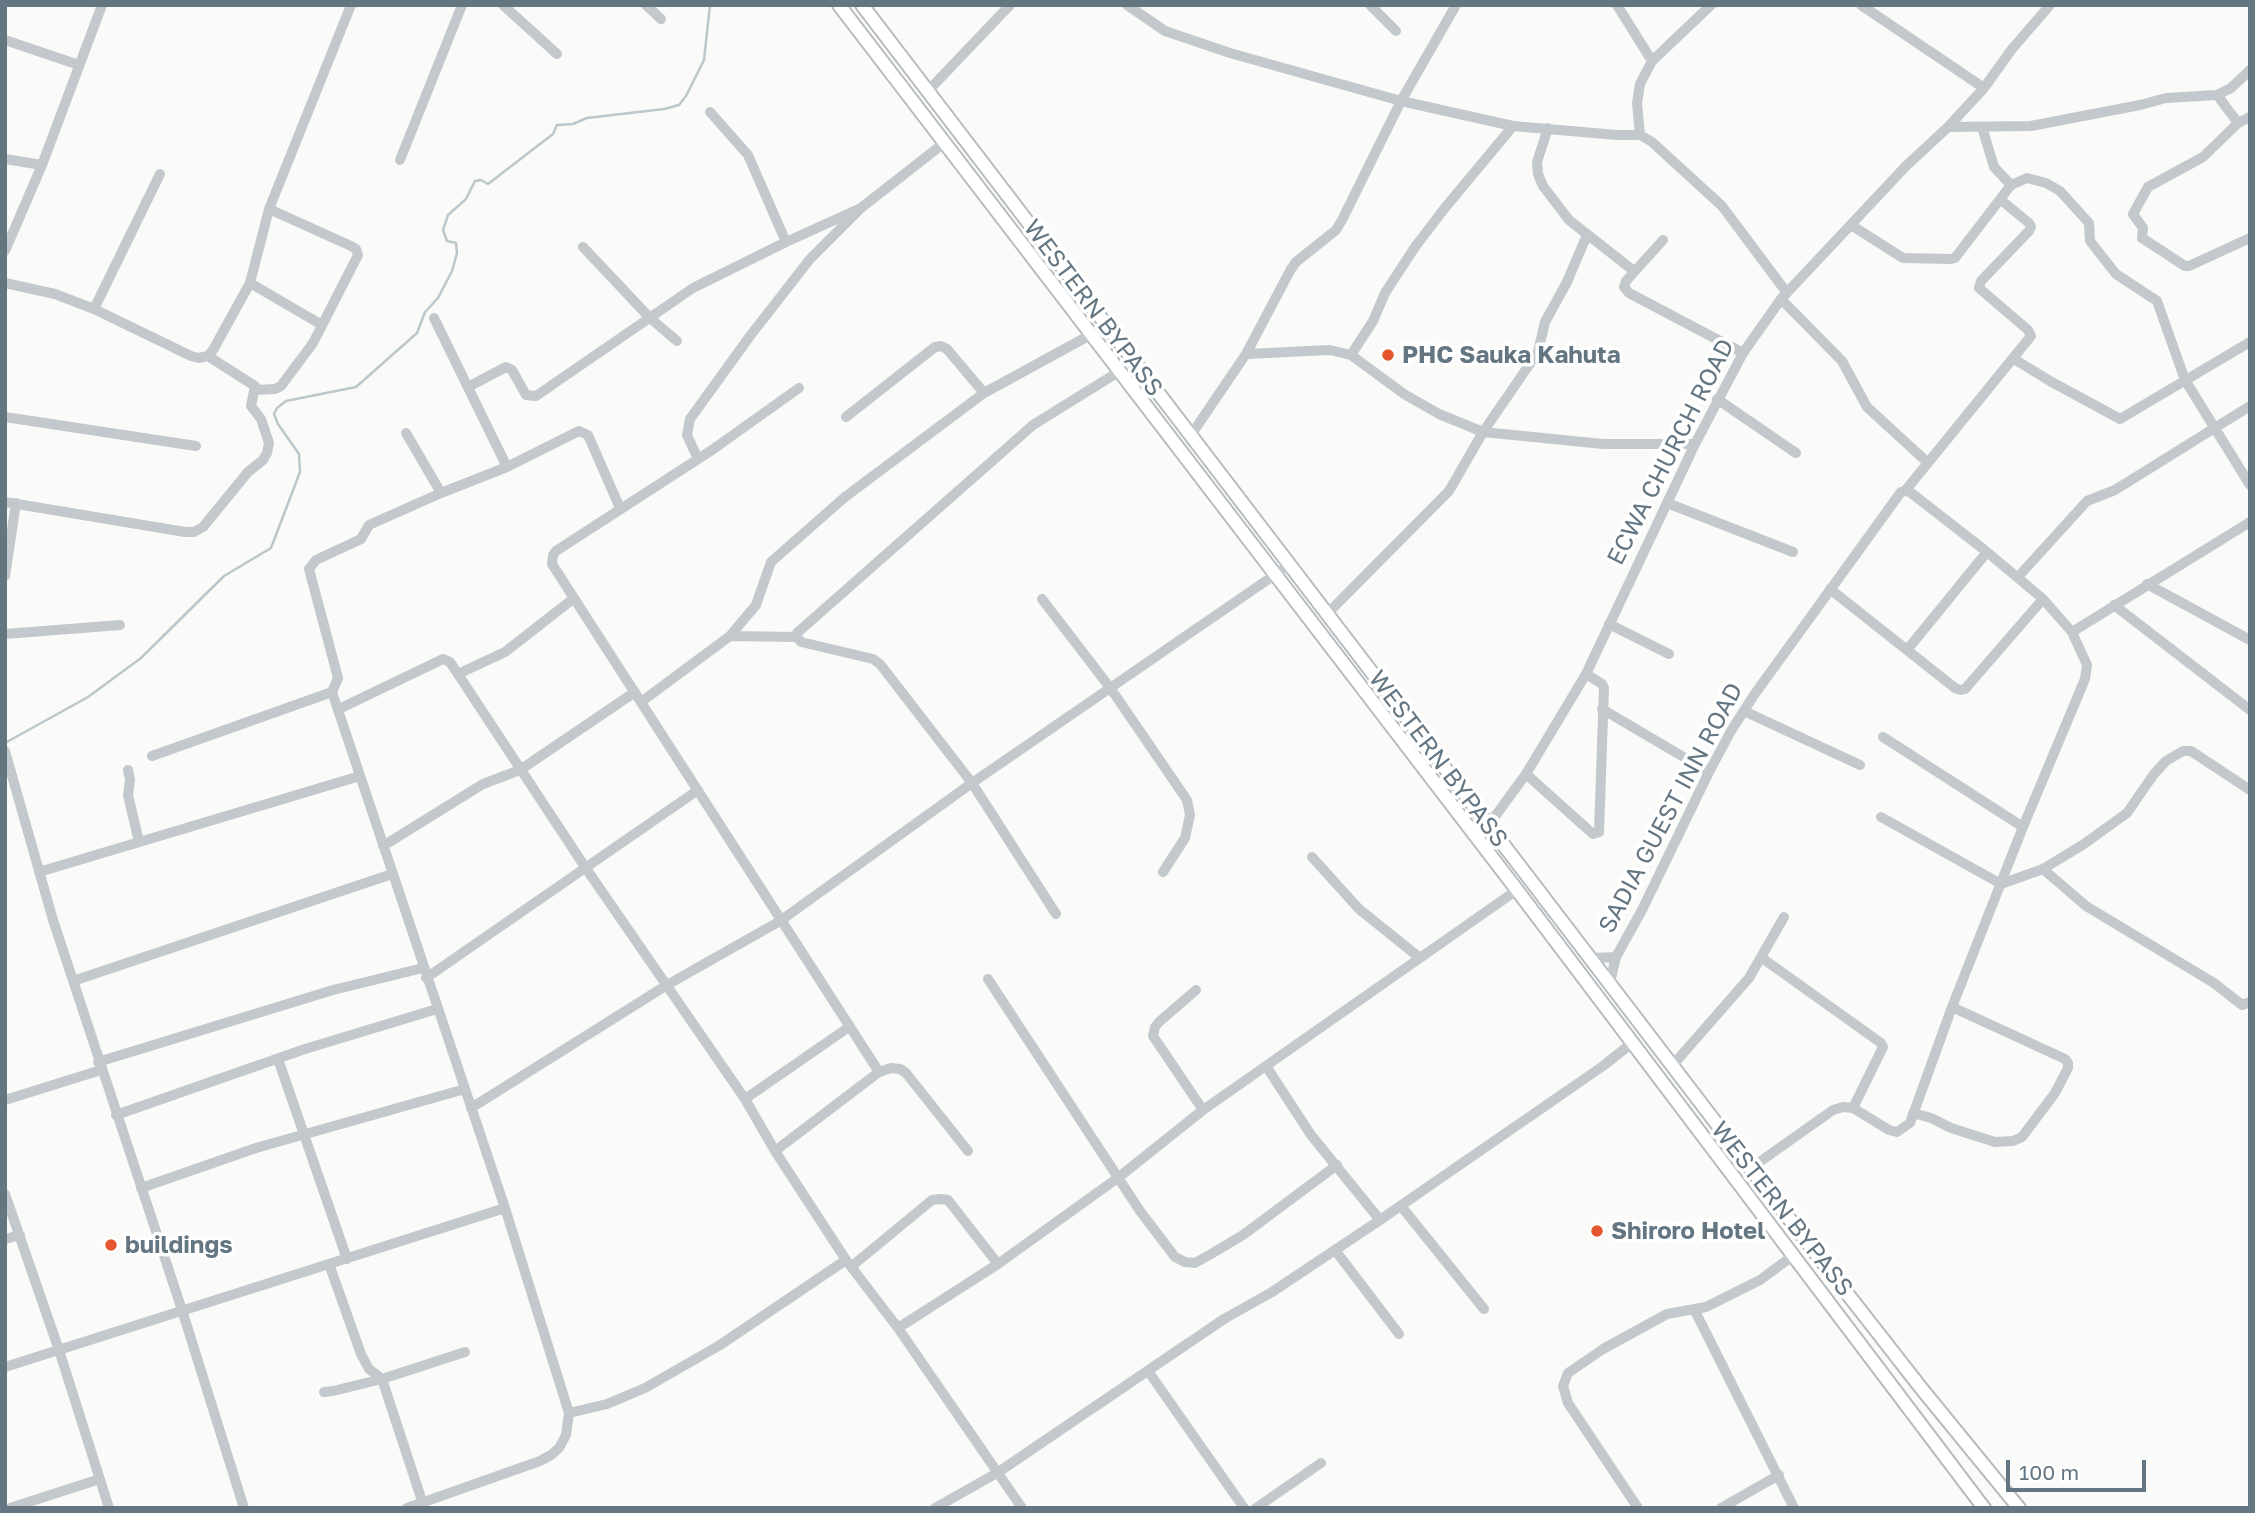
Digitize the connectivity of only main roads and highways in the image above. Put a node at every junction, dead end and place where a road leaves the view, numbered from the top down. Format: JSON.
{"nodes":[{"id":1,"x":839,"y":5,"type":"edge"},
{"id":2,"x":862,"y":5,"type":"edge"},
{"id":3,"x":1984,"y":1508,"type":"edge"},
{"id":4,"x":2019,"y":1508,"type":"edge"}],
"edges":[{"from":1,"to":3,"type":"main road","name":"WESTERN BYPASS"},
{"from":2,"to":4,"type":"main road","name":"WESTERN BYPASS"}]}
